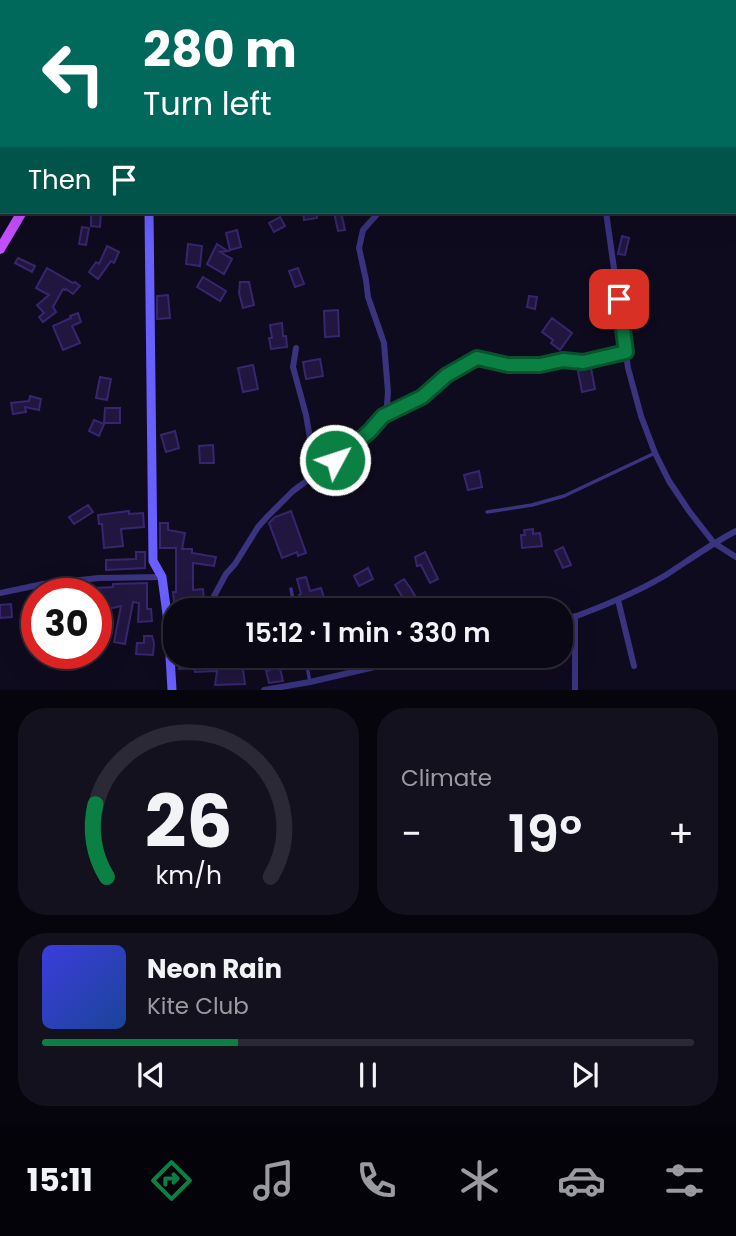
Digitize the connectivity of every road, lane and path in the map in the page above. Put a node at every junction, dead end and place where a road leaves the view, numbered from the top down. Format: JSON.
{"nodes":[{"id":1,"x":21,"y":214,"type":"edge"},
{"id":2,"x":149,"y":214,"type":"edge"},
{"id":3,"x":377,"y":214,"type":"edge"},
{"id":4,"x":606,"y":214,"type":"edge"},
{"id":5,"x":0,"y":248,"type":"edge"},
{"id":6,"x":296,"y":348,"type":"dead end"},
{"id":7,"x":626,"y":352,"type":"junction"},
{"id":8,"x":383,"y":416,"type":"junction"},
{"id":9,"x":655,"y":453,"type":"junction"},
{"id":10,"x":310,"y":480,"type":"junction"},
{"id":11,"x":487,"y":512,"type":"dead end"},
{"id":12,"x":736,"y":531,"type":"edge"},
{"id":13,"x":714,"y":543,"type":"junction"},
{"id":14,"x":736,"y":557,"type":"edge"},
{"id":15,"x":162,"y":577,"type":"junction"},
{"id":16,"x":290,"y":589,"type":"dead end"},
{"id":17,"x":0,"y":593,"type":"edge"},
{"id":18,"x":167,"y":598,"type":"edge"},
{"id":19,"x":213,"y":598,"type":"edge"},
{"id":20,"x":292,"y":598,"type":"edge"},
{"id":21,"x":618,"y":600,"type":"junction"},
{"id":22,"x":575,"y":616,"type":"joint"},
{"id":23,"x":634,"y":666,"type":"dead end"},
{"id":24,"x":172,"y":668,"type":"edge"},
{"id":25,"x":307,"y":668,"type":"edge"},
{"id":26,"x":370,"y":668,"type":"edge"},
{"id":27,"x":310,"y":682,"type":"junction"},
{"id":28,"x":172,"y":690,"type":"edge"},
{"id":29,"x":264,"y":690,"type":"edge"},
{"id":30,"x":575,"y":690,"type":"edge"}],
"edges":[{"from":1,"to":5,"type":"main road"},
{"from":2,"to":15,"type":"street"},
{"from":3,"to":8,"type":"street"},
{"from":4,"to":7,"type":"street"},
{"from":6,"to":10,"type":"street"},
{"from":7,"to":8,"type":"street"},
{"from":7,"to":9,"type":"street"},
{"from":8,"to":10,"type":"street"},
{"from":9,"to":11,"type":"lane"},
{"from":9,"to":13,"type":"street"},
{"from":10,"to":19,"type":"street"},
{"from":12,"to":13,"type":"street"},
{"from":13,"to":14,"type":"street"},
{"from":13,"to":21,"type":"street"},
{"from":15,"to":17,"type":"street"},
{"from":15,"to":18,"type":"street"},
{"from":16,"to":20,"type":"lane"},
{"from":21,"to":22,"type":"street"},
{"from":21,"to":23,"type":"street"},
{"from":22,"to":30,"type":"street"},
{"from":24,"to":28,"type":"street"},
{"from":25,"to":27,"type":"lane"},
{"from":26,"to":27,"type":"street"},
{"from":27,"to":29,"type":"street"}]}
